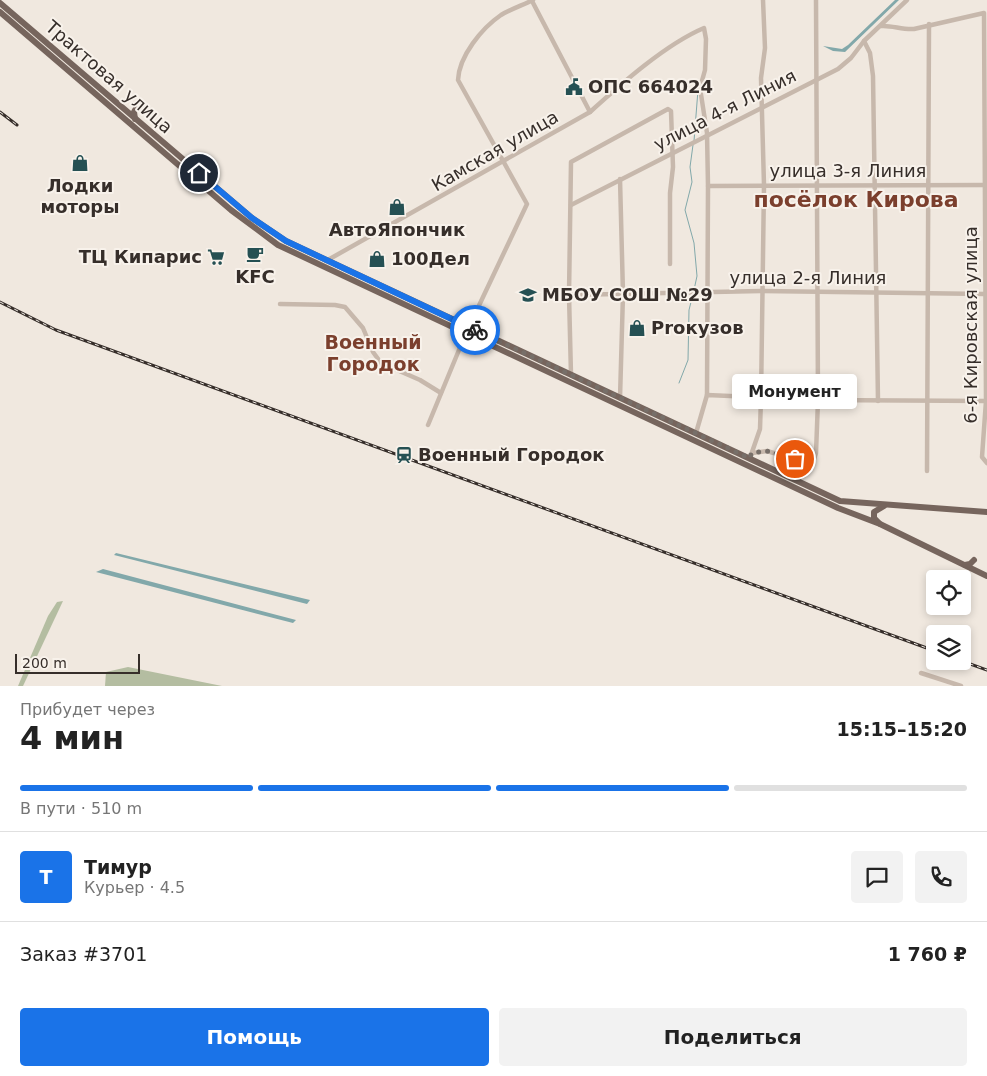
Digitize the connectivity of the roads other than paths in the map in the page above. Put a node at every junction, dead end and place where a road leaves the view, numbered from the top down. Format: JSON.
{"nodes":[{"id":1,"x":532,"y":0,"type":"edge"},
{"id":2,"x":763,"y":0,"type":"edge"},
{"id":3,"x":816,"y":0,"type":"edge"},
{"id":4,"x":907,"y":0,"type":"edge"},
{"id":5,"x":0,"y":3,"type":"edge"},
{"id":6,"x":0,"y":12,"type":"edge"},
{"id":7,"x":929,"y":24,"type":"junction"},
{"id":8,"x":881,"y":26,"type":"junction"},
{"id":9,"x":864,"y":42,"type":"junction"},
{"id":10,"x":817,"y":78,"type":"junction"},
{"id":11,"x":138,"y":105,"type":"dead end"},
{"id":12,"x":762,"y":106,"type":"junction"},
{"id":13,"x":590,"y":112,"type":"junction"},
{"id":14,"x":135,"y":119,"type":"junction"},
{"id":15,"x":707,"y":133,"type":"junction"},
{"id":16,"x":671,"y":152,"type":"junction"},
{"id":17,"x":504,"y":161,"type":"junction"},
{"id":18,"x":620,"y":180,"type":"junction"},
{"id":19,"x":928,"y":184,"type":"junction"},
{"id":20,"x":764,"y":185,"type":"junction"},
{"id":21,"x":817,"y":185,"type":"junction"},
{"id":22,"x":874,"y":185,"type":"junction"},
{"id":23,"x":986,"y":185,"type":"edge"},
{"id":24,"x":708,"y":186,"type":"junction"},
{"id":25,"x":571,"y":204,"type":"junction"},
{"id":26,"x":326,"y":261,"type":"junction"},
{"id":27,"x":670,"y":264,"type":"dead end"},
{"id":28,"x":762,"y":291,"type":"junction"},
{"id":29,"x":707,"y":292,"type":"junction"},
{"id":30,"x":818,"y":292,"type":"junction"},
{"id":31,"x":876,"y":292,"type":"junction"},
{"id":32,"x":927,"y":292,"type":"junction"},
{"id":33,"x":623,"y":294,"type":"junction"},
{"id":34,"x":986,"y":294,"type":"edge"},
{"id":35,"x":569,"y":295,"type":"junction"},
{"id":36,"x":280,"y":304,"type":"dead end"},
{"id":37,"x":468,"y":330,"type":"junction"},
{"id":38,"x":571,"y":375,"type":"junction"},
{"id":39,"x":441,"y":393,"type":"junction"},
{"id":40,"x":707,"y":395,"type":"junction"},
{"id":41,"x":620,"y":398,"type":"junction"},
{"id":42,"x":761,"y":398,"type":"junction"},
{"id":43,"x":818,"y":400,"type":"junction"},
{"id":44,"x":928,"y":400,"type":"junction"},
{"id":45,"x":878,"y":401,"type":"junction"},
{"id":46,"x":987,"y":401,"type":"edge"},
{"id":47,"x":428,"y":425,"type":"dead end"},
{"id":48,"x":696,"y":433,"type":"junction"},
{"id":49,"x":750,"y":456,"type":"junction"},
{"id":50,"x":987,"y":463,"type":"edge"},
{"id":51,"x":927,"y":471,"type":"dead end"},
{"id":52,"x":885,"y":506,"type":"junction"},
{"id":53,"x":987,"y":512,"type":"edge"},
{"id":54,"x":880,"y":524,"type":"junction"},
{"id":55,"x":974,"y":560,"type":"dead end"},
{"id":56,"x":964,"y":565,"type":"junction"},
{"id":57,"x":987,"y":576,"type":"edge"},
{"id":58,"x":921,"y":673,"type":"dead end"},
{"id":59,"x":961,"y":686,"type":"edge"}],
"edges":[{"from":1,"to":13,"type":"street"},
{"from":1,"to":17,"type":"street"},
{"from":2,"to":12,"type":"street"},
{"from":3,"to":10,"type":"street"},
{"from":4,"to":8,"type":"street","name":"улица 4-я Линия"},
{"from":5,"to":14,"type":"main road","name":"Трактовая улица"},
{"from":6,"to":37,"type":"main road","name":"Трактовая улица"},
{"from":7,"to":8,"type":"street"},
{"from":7,"to":19,"type":"street"},
{"from":7,"to":23,"type":"street","name":"6-я Кировская улица"},
{"from":8,"to":9,"type":"street","name":"улица 4-я Линия"},
{"from":9,"to":10,"type":"street","name":"улица 4-я Линия"},
{"from":9,"to":22,"type":"street"},
{"from":10,"to":12,"type":"street","name":"улица 4-я Линия"},
{"from":10,"to":21,"type":"street"},
{"from":11,"to":14,"type":"main road"},
{"from":12,"to":15,"type":"street","name":"улица 4-я Линия"},
{"from":12,"to":20,"type":"street"},
{"from":13,"to":15,"type":"street","name":"Камская улица"},
{"from":13,"to":17,"type":"street","name":"Камская улица"},
{"from":14,"to":26,"type":"main road","name":"Трактовая улица"},
{"from":15,"to":16,"type":"street","name":"улица 4-я Линия"},
{"from":15,"to":24,"type":"street"},
{"from":16,"to":18,"type":"street","name":"улица 4-я Линия"},
{"from":16,"to":25,"type":"street","name":"улица 4-я Линия"},
{"from":16,"to":27,"type":"street"},
{"from":17,"to":26,"type":"street","name":"Камская улица"},
{"from":17,"to":37,"type":"street"},
{"from":18,"to":25,"type":"street","name":"улица 4-я Линия"},
{"from":18,"to":33,"type":"street"},
{"from":19,"to":22,"type":"street","name":"улица 3-я Линия"},
{"from":19,"to":23,"type":"street","name":"улица 3-я Линия"},
{"from":19,"to":32,"type":"street"},
{"from":20,"to":21,"type":"street","name":"улица 3-я Линия"},
{"from":20,"to":24,"type":"street","name":"улица 3-я Линия"},
{"from":20,"to":28,"type":"street"},
{"from":21,"to":22,"type":"street","name":"улица 3-я Линия"},
{"from":21,"to":30,"type":"street"},
{"from":22,"to":31,"type":"street"},
{"from":23,"to":34,"type":"street","name":"6-я Кировская улица"},
{"from":24,"to":29,"type":"street"},
{"from":25,"to":35,"type":"street"},
{"from":26,"to":37,"type":"main road","name":"Трактовая улица"},
{"from":28,"to":29,"type":"street","name":"улица 2-я Линия"},
{"from":28,"to":30,"type":"street","name":"улица 2-я Линия"},
{"from":28,"to":42,"type":"street"},
{"from":29,"to":33,"type":"street","name":"улица 2-я Линия"},
{"from":29,"to":40,"type":"street"},
{"from":30,"to":31,"type":"street","name":"улица 2-я Линия"},
{"from":30,"to":43,"type":"street"},
{"from":31,"to":32,"type":"street","name":"улица 2-я Линия"},
{"from":31,"to":45,"type":"street"},
{"from":32,"to":34,"type":"street","name":"улица 2-я Линия"},
{"from":32,"to":44,"type":"street"},
{"from":33,"to":35,"type":"street","name":"улица 2-я Линия"},
{"from":33,"to":41,"type":"street"},
{"from":34,"to":46,"type":"street","name":"6-я Кировская улица"},
{"from":35,"to":38,"type":"street"},
{"from":36,"to":39,"type":"street"},
{"from":37,"to":38,"type":"main road","name":"Трактовая улица"},
{"from":37,"to":39,"type":"street"},
{"from":37,"to":54,"type":"main road","name":"Трактовая улица"},
{"from":38,"to":41,"type":"main road","name":"Трактовая улица"},
{"from":39,"to":47,"type":"street"},
{"from":40,"to":42,"type":"street"},
{"from":40,"to":48,"type":"street"},
{"from":41,"to":48,"type":"main road","name":"Трактовая улица"},
{"from":42,"to":43,"type":"street"},
{"from":42,"to":49,"type":"street"},
{"from":43,"to":45,"type":"street"},
{"from":43,"to":49,"type":"street"},
{"from":44,"to":45,"type":"street"},
{"from":44,"to":46,"type":"street"},
{"from":44,"to":51,"type":"street"},
{"from":46,"to":50,"type":"street","name":"6-я Кировская улица"},
{"from":48,"to":49,"type":"main road","name":"Трактовая улица"},
{"from":49,"to":52,"type":"main road","name":"Трактовая улица"},
{"from":52,"to":53,"type":"main road","name":"Трактовая улица"},
{"from":52,"to":54,"type":"main road"},
{"from":54,"to":56,"type":"main road","name":"Трактовая улица"},
{"from":55,"to":56,"type":"main road"},
{"from":56,"to":57,"type":"main road","name":"Трактовая улица"},
{"from":58,"to":59,"type":"street"}]}
